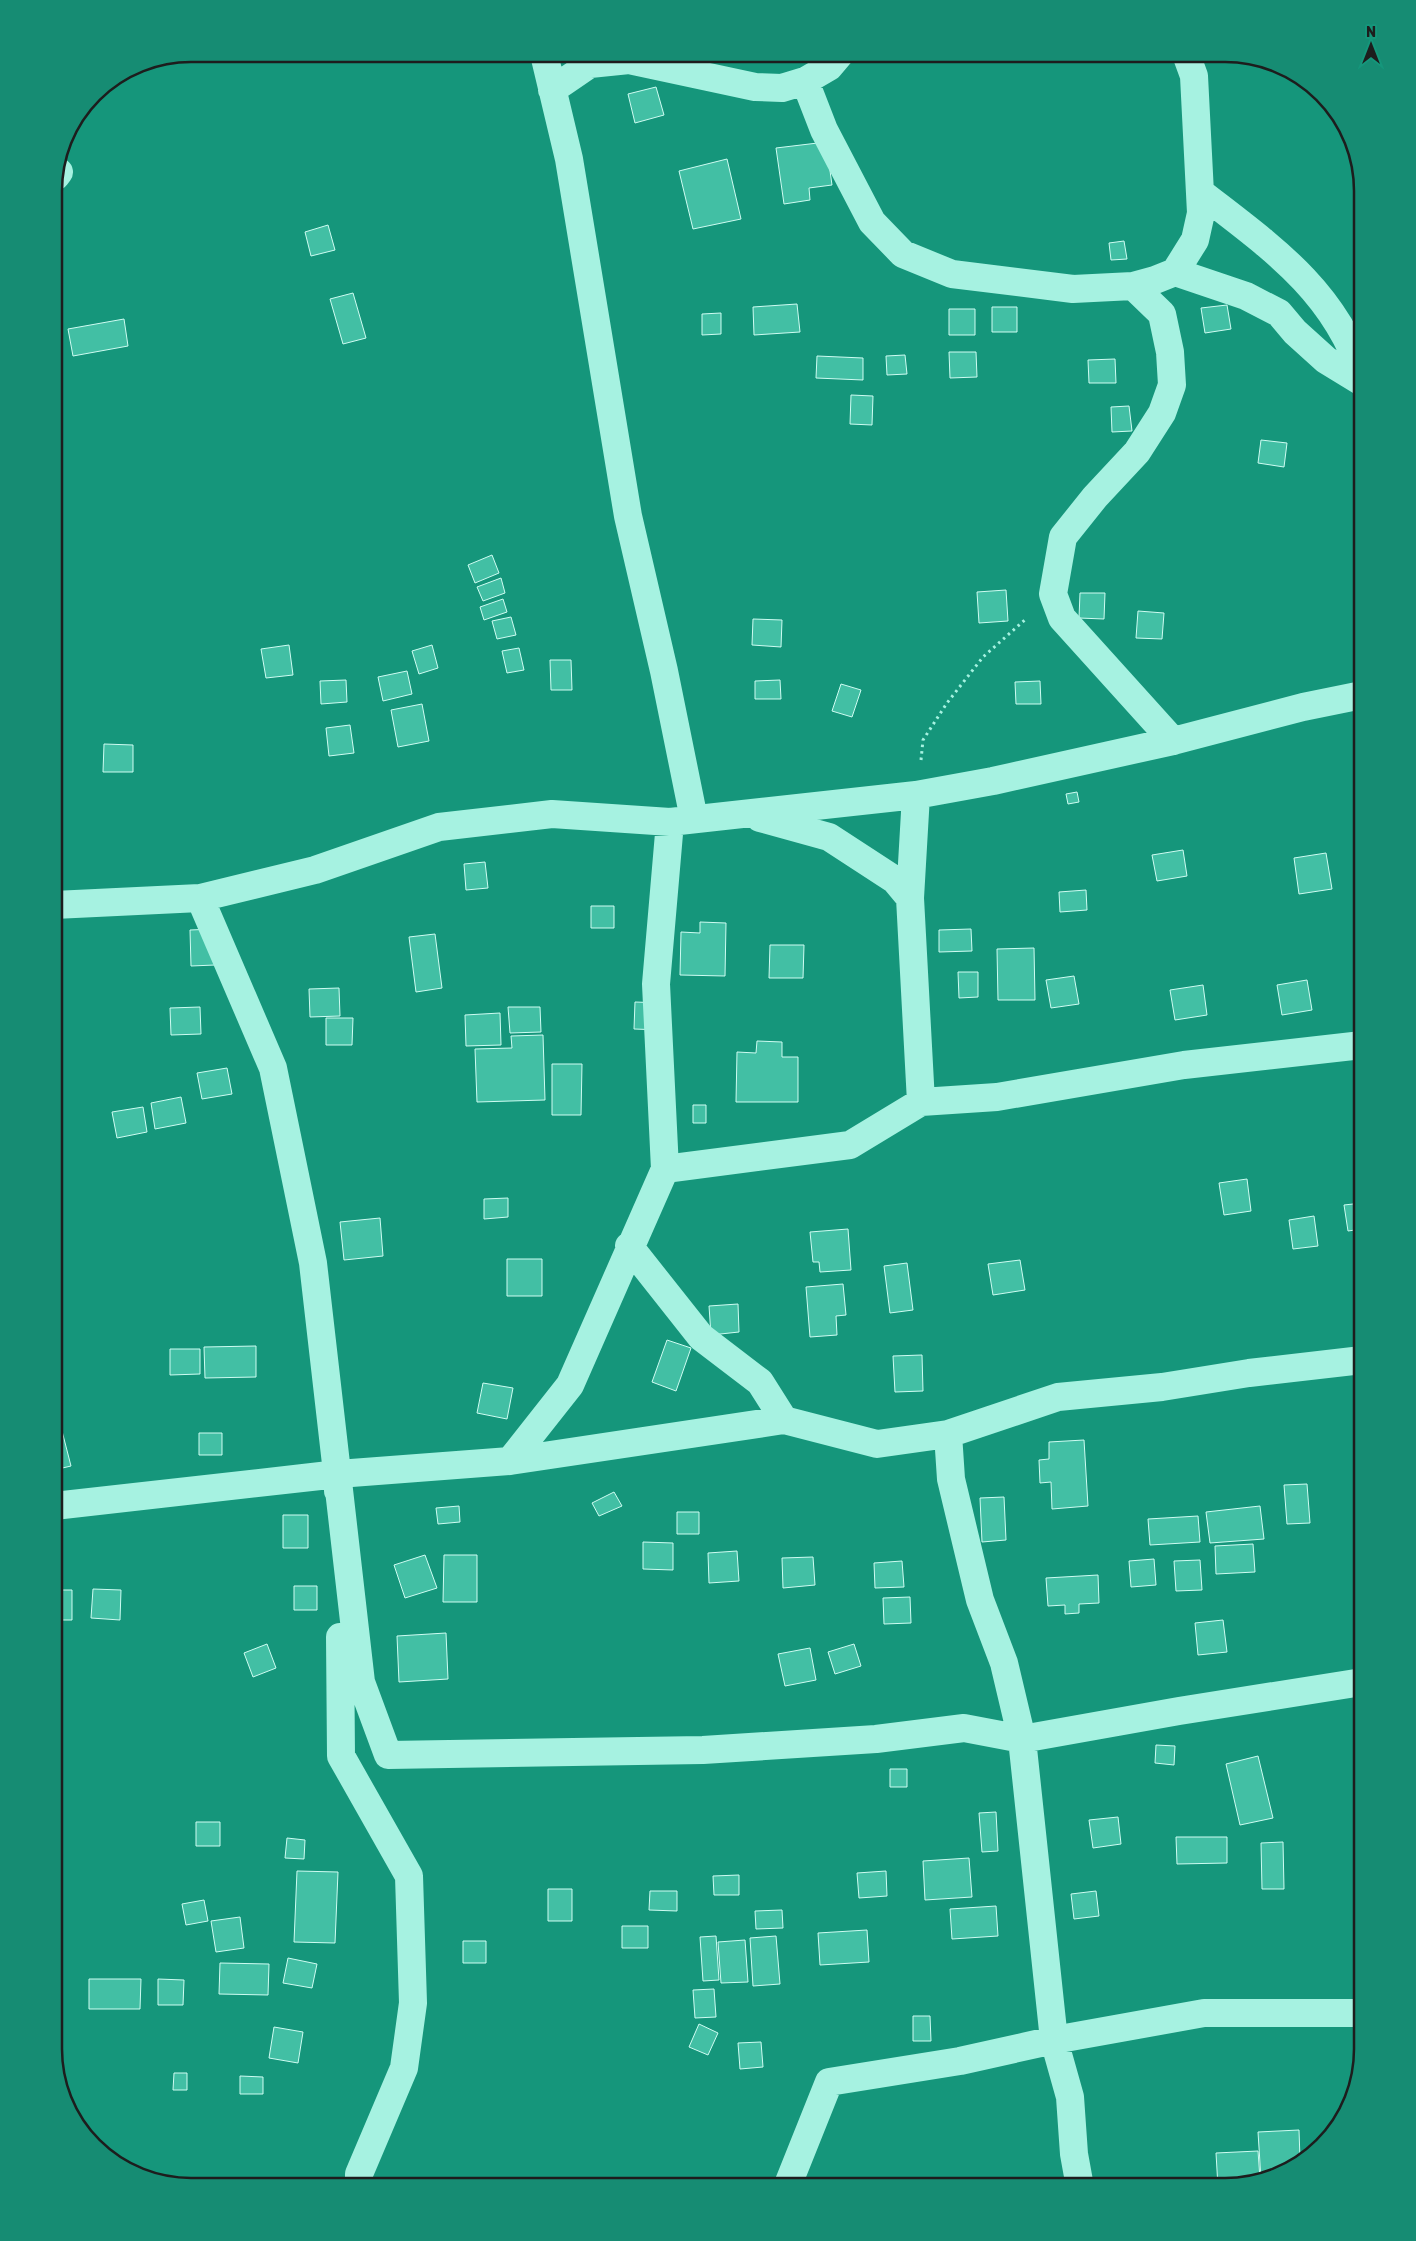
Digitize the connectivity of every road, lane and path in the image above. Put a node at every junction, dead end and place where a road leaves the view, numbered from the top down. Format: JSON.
{"nodes":[{"id":1,"x":546,"y":63,"type":"edge"},
{"id":2,"x":600,"y":63,"type":"edge"},
{"id":3,"x":643,"y":63,"type":"edge"},
{"id":4,"x":833,"y":63,"type":"edge"},
{"id":5,"x":1189,"y":63,"type":"edge"},
{"id":6,"x":805,"y":81,"type":"junction"},
{"id":7,"x":552,"y":90,"type":"junction"},
{"id":8,"x":1200,"y":192,"type":"junction"},
{"id":9,"x":1175,"y":272,"type":"junction"},
{"id":10,"x":1133,"y":286,"type":"junction"},
{"id":11,"x":1354,"y":352,"type":"edge"},
{"id":12,"x":1354,"y":377,"type":"edge"},
{"id":13,"x":1053,"y":594,"type":"junction"},
{"id":14,"x":1354,"y":697,"type":"edge"},
{"id":15,"x":1173,"y":741,"type":"junction"},
{"id":16,"x":916,"y":795,"type":"junction"},
{"id":17,"x":747,"y":814,"type":"junction"},
{"id":18,"x":682,"y":820,"type":"junction"},
{"id":19,"x":200,"y":898,"type":"junction"},
{"id":20,"x":910,"y":898,"type":"junction"},
{"id":21,"x":63,"y":905,"type":"edge"},
{"id":22,"x":1354,"y":1046,"type":"edge"},
{"id":23,"x":921,"y":1102,"type":"junction"},
{"id":24,"x":665,"y":1169,"type":"junction"},
{"id":25,"x":629,"y":1246,"type":"junction"},
{"id":26,"x":1354,"y":1361,"type":"edge"},
{"id":27,"x":784,"y":1420,"type":"junction"},
{"id":28,"x":948,"y":1434,"type":"junction"},
{"id":29,"x":510,"y":1461,"type":"junction"},
{"id":30,"x":338,"y":1474,"type":"junction"},
{"id":31,"x":62,"y":1505,"type":"edge"},
{"id":32,"x":1354,"y":1683,"type":"edge"},
{"id":33,"x":1022,"y":1739,"type":"junction"},
{"id":34,"x":1354,"y":2013,"type":"edge"},
{"id":35,"x":1054,"y":2040,"type":"junction"},
{"id":36,"x":359,"y":2178,"type":"edge"},
{"id":37,"x":791,"y":2178,"type":"edge"},
{"id":38,"x":1078,"y":2178,"type":"edge"}],
"edges":[{"from":1,"to":7,"type":"street"},
{"from":2,"to":7,"type":"street"},
{"from":3,"to":6,"type":"street"},
{"from":4,"to":6,"type":"street"},
{"from":5,"to":8,"type":"street"},
{"from":6,"to":10,"type":"street"},
{"from":7,"to":18,"type":"street"},
{"from":8,"to":9,"type":"street"},
{"from":8,"to":11,"type":"street"},
{"from":9,"to":10,"type":"street"},
{"from":9,"to":12,"type":"street"},
{"from":10,"to":13,"type":"street"},
{"from":13,"to":15,"type":"street"},
{"from":13,"to":16,"type":"path"},
{"from":14,"to":15,"type":"street"},
{"from":15,"to":16,"type":"street"},
{"from":16,"to":17,"type":"street"},
{"from":16,"to":20,"type":"street"},
{"from":17,"to":18,"type":"street"},
{"from":17,"to":20,"type":"street"},
{"from":18,"to":19,"type":"street"},
{"from":18,"to":24,"type":"street"},
{"from":19,"to":21,"type":"street"},
{"from":19,"to":30,"type":"street"},
{"from":20,"to":23,"type":"street"},
{"from":22,"to":23,"type":"street"},
{"from":23,"to":24,"type":"street"},
{"from":24,"to":25,"type":"street"},
{"from":25,"to":27,"type":"street"},
{"from":25,"to":29,"type":"street"},
{"from":26,"to":28,"type":"street"},
{"from":27,"to":28,"type":"street"},
{"from":27,"to":29,"type":"street"},
{"from":28,"to":33,"type":"street"},
{"from":29,"to":30,"type":"street"},
{"from":30,"to":31,"type":"street"},
{"from":30,"to":33,"type":"street"},
{"from":30,"to":36,"type":"street"},
{"from":32,"to":33,"type":"street"},
{"from":33,"to":35,"type":"street"},
{"from":34,"to":35,"type":"street"},
{"from":35,"to":37,"type":"street"},
{"from":35,"to":38,"type":"street"}]}
